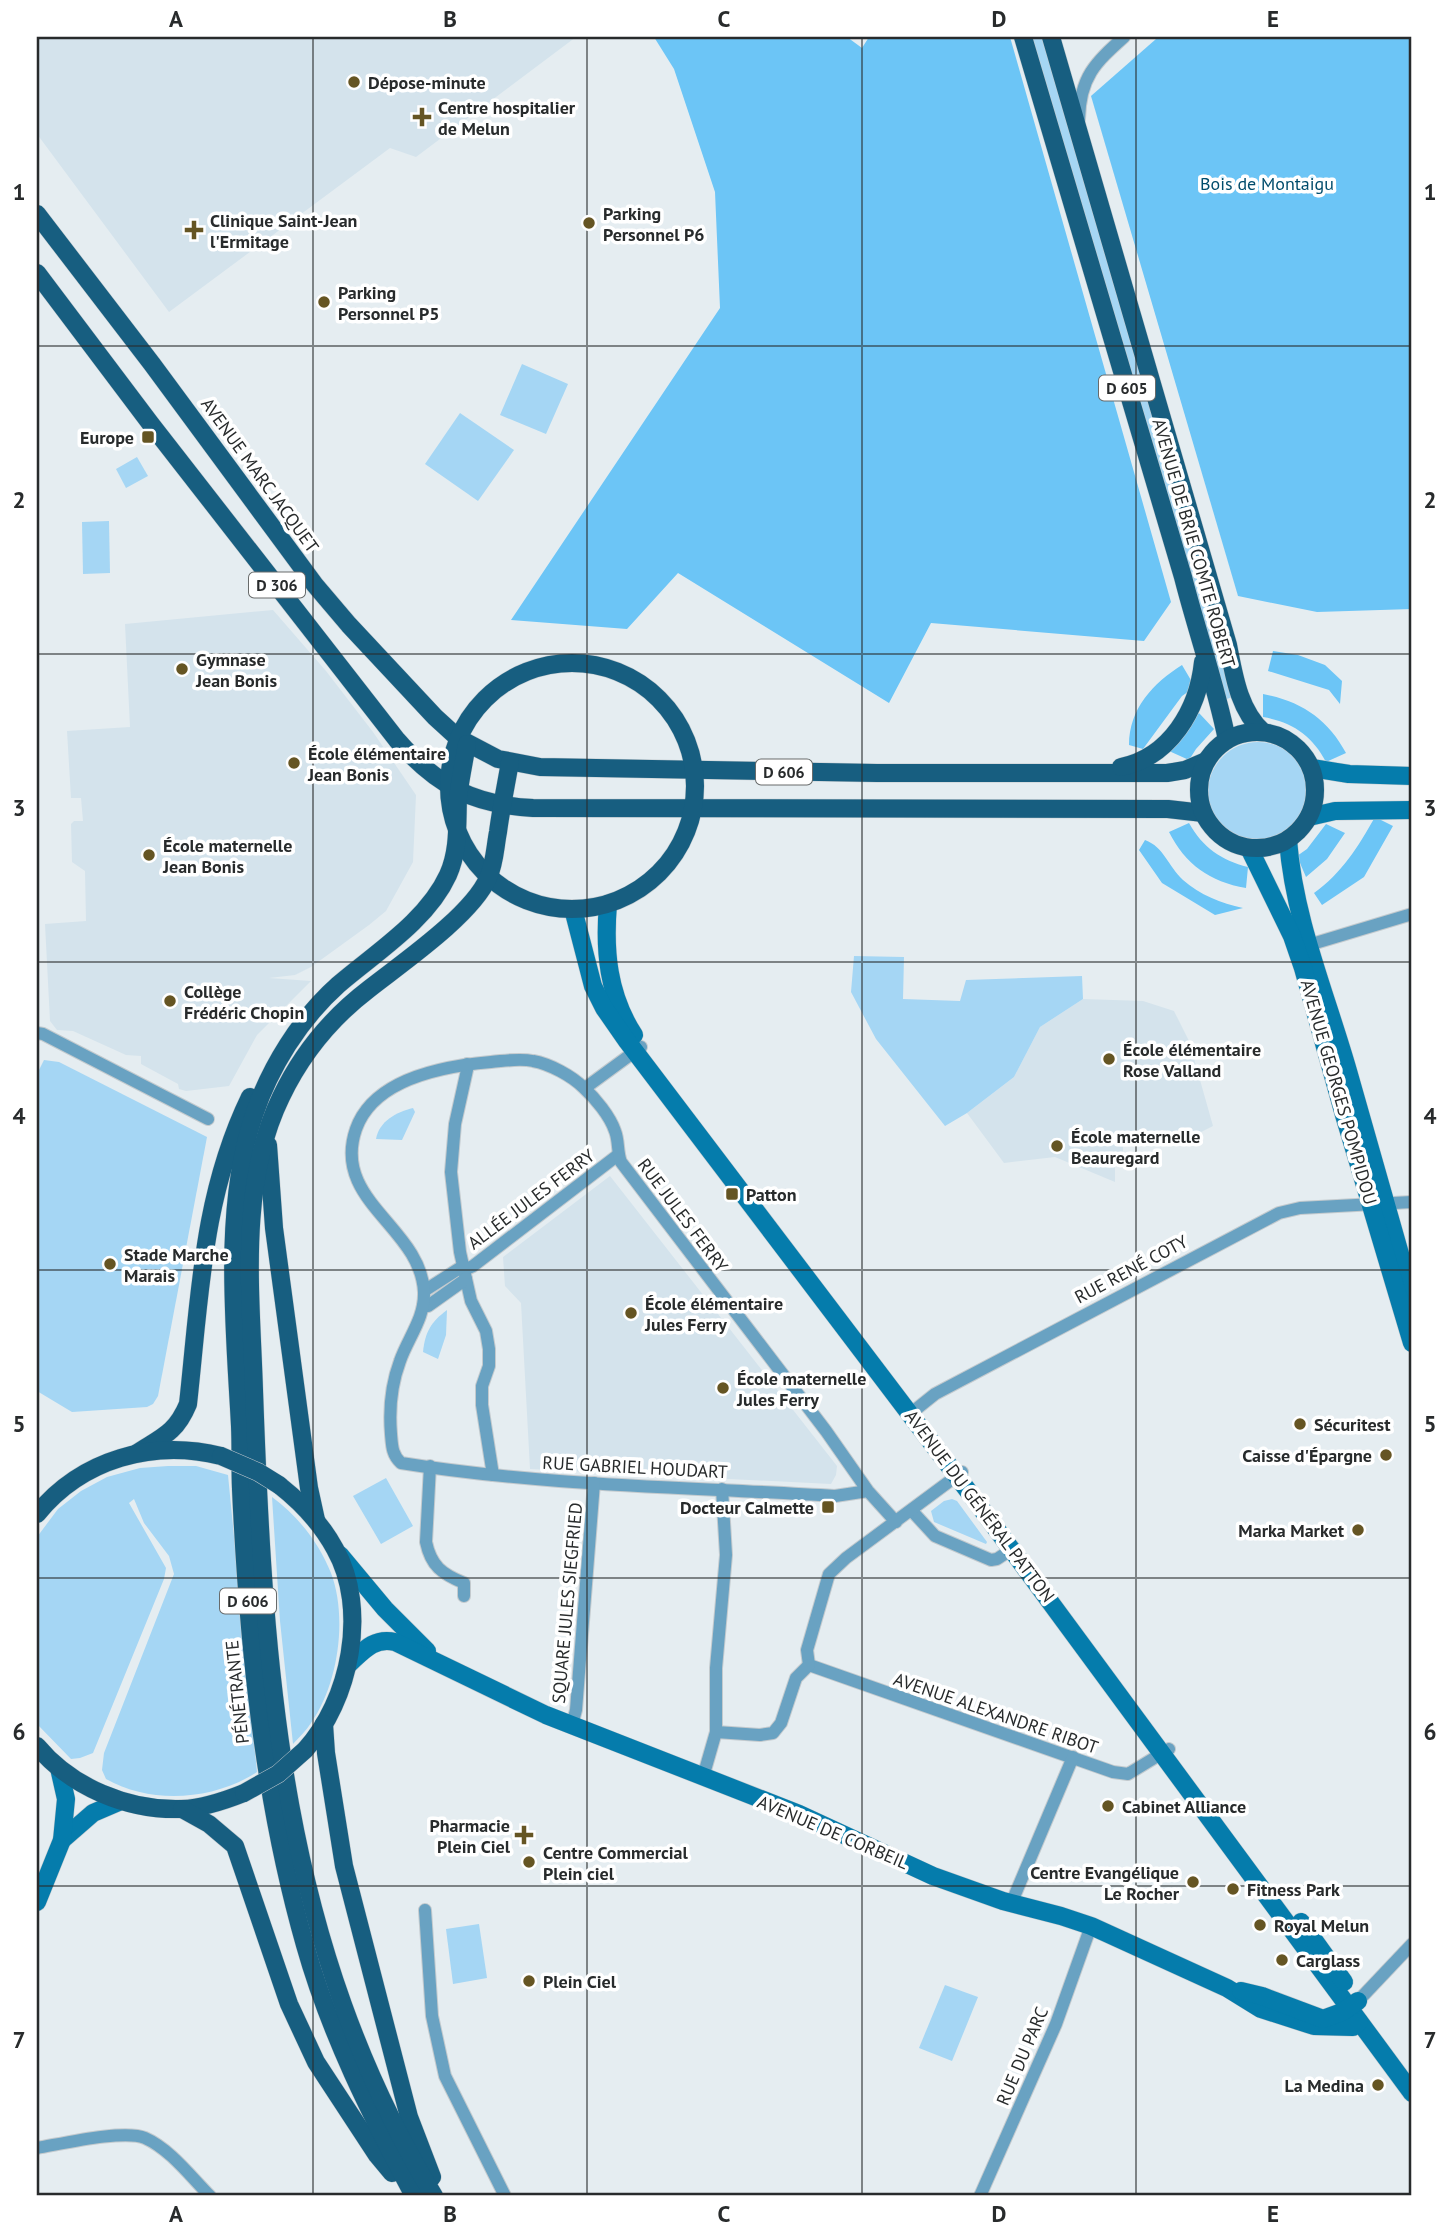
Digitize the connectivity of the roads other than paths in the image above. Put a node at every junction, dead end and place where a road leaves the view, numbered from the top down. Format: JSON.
{"nodes":[{"id":1,"x":1023,"y":37,"type":"edge"},
{"id":2,"x":1051,"y":37,"type":"edge"},
{"id":3,"x":1124,"y":37,"type":"edge"},
{"id":4,"x":1079,"y":133,"type":"junction"},
{"id":5,"x":37,"y":214,"type":"edge"},
{"id":6,"x":37,"y":273,"type":"edge"},
{"id":7,"x":1203,"y":655,"type":"junction"},
{"id":8,"x":1263,"y":732,"type":"junction"},
{"id":9,"x":1227,"y":740,"type":"junction"},
{"id":10,"x":467,"y":744,"type":"junction"},
{"id":11,"x":1206,"y":761,"type":"junction"},
{"id":12,"x":510,"y":762,"type":"junction"},
{"id":13,"x":1312,"y":768,"type":"junction"},
{"id":14,"x":1104,"y":772,"type":"junction"},
{"id":15,"x":1412,"y":776,"type":"edge"},
{"id":16,"x":459,"y":792,"type":"junction"},
{"id":17,"x":502,"y":807,"type":"junction"},
{"id":18,"x":1412,"y":810,"type":"edge"},
{"id":19,"x":1203,"y":813,"type":"junction"},
{"id":20,"x":1309,"y":817,"type":"junction"},
{"id":21,"x":1288,"y":839,"type":"junction"},
{"id":22,"x":1249,"y":848,"type":"junction"},
{"id":23,"x":608,"y":904,"type":"junction"},
{"id":24,"x":573,"y":909,"type":"junction"},
{"id":25,"x":1412,"y":914,"type":"edge"},
{"id":26,"x":1302,"y":947,"type":"junction"},
{"id":27,"x":37,"y":1033,"type":"edge"},
{"id":28,"x":638,"y":1049,"type":"junction"},
{"id":29,"x":283,"y":1056,"type":"junction"},
{"id":30,"x":467,"y":1064,"type":"junction"},
{"id":31,"x":585,"y":1088,"type":"junction"},
{"id":32,"x":208,"y":1119,"type":"dead end"},
{"id":33,"x":267,"y":1133,"type":"junction"},
{"id":34,"x":618,"y":1155,"type":"junction"},
{"id":35,"x":1412,"y":1202,"type":"edge"},
{"id":36,"x":1378,"y":1203,"type":"junction"},
{"id":37,"x":464,"y":1272,"type":"junction"},
{"id":38,"x":424,"y":1291,"type":"junction"},
{"id":39,"x":1412,"y":1296,"type":"edge"},
{"id":40,"x":423,"y":1306,"type":"junction"},
{"id":41,"x":1412,"y":1343,"type":"edge"},
{"id":42,"x":913,"y":1411,"type":"junction"},
{"id":43,"x":137,"y":1453,"type":"junction"},
{"id":44,"x":429,"y":1466,"type":"junction"},
{"id":45,"x":959,"y":1474,"type":"junction"},
{"id":46,"x":493,"y":1475,"type":"junction"},
{"id":47,"x":594,"y":1483,"type":"junction"},
{"id":48,"x":722,"y":1489,"type":"junction"},
{"id":49,"x":868,"y":1491,"type":"junction"},
{"id":50,"x":41,"y":1504,"type":"edge"},
{"id":51,"x":912,"y":1511,"type":"junction"},
{"id":52,"x":316,"y":1520,"type":"junction"},
{"id":53,"x":896,"y":1522,"type":"junction"},
{"id":54,"x":1012,"y":1549,"type":"junction"},
{"id":55,"x":337,"y":1551,"type":"junction"},
{"id":56,"x":464,"y":1595,"type":"dead end"},
{"id":57,"x":349,"y":1664,"type":"junction"},
{"id":58,"x":809,"y":1665,"type":"junction"},
{"id":59,"x":442,"y":1666,"type":"junction"},
{"id":60,"x":324,"y":1724,"type":"junction"},
{"id":61,"x":572,"y":1725,"type":"junction"},
{"id":62,"x":716,"y":1732,"type":"junction"},
{"id":63,"x":37,"y":1746,"type":"edge"},
{"id":64,"x":1166,"y":1751,"type":"junction"},
{"id":65,"x":1073,"y":1757,"type":"junction"},
{"id":66,"x":59,"y":1768,"type":"junction"},
{"id":67,"x":704,"y":1777,"type":"junction"},
{"id":68,"x":121,"y":1801,"type":"junction"},
{"id":69,"x":182,"y":1809,"type":"junction"},
{"id":70,"x":62,"y":1840,"type":"junction"},
{"id":71,"x":37,"y":1902,"type":"edge"},
{"id":72,"x":1012,"y":1904,"type":"junction"},
{"id":73,"x":425,"y":1910,"type":"dead end"},
{"id":74,"x":1091,"y":1926,"type":"junction"},
{"id":75,"x":1412,"y":1944,"type":"edge"},
{"id":76,"x":1227,"y":1988,"type":"junction"},
{"id":77,"x":1353,"y":2004,"type":"junction"},
{"id":78,"x":1359,"y":2022,"type":"junction"},
{"id":79,"x":1412,"y":2074,"type":"edge"},
{"id":80,"x":1412,"y":2093,"type":"edge"},
{"id":81,"x":37,"y":2148,"type":"edge"},
{"id":82,"x":210,"y":2196,"type":"edge"},
{"id":83,"x":412,"y":2196,"type":"edge"},
{"id":84,"x":436,"y":2196,"type":"edge"},
{"id":85,"x":505,"y":2196,"type":"edge"},
{"id":86,"x":980,"y":2196,"type":"edge"}],
"edges":[{"from":1,"to":7,"type":"main road","name":"AVENUE DE BRIE COMTE ROBERT","number":"D 605"},
{"from":2,"to":4,"type":"main road","name":"AVENUE DE BRIE COMTE ROBERT","number":"D 605"},
{"from":3,"to":4,"type":"street"},
{"from":4,"to":8,"type":"main road","name":"AVENUE DE BRIE COMTE ROBERT","number":"D 605"},
{"from":5,"to":10,"type":"main road","name":"AVENUE MARC JACQUET","number":"D 306"},
{"from":6,"to":16,"type":"main road","number":"D 306"},
{"from":7,"to":9,"type":"main road","name":"AVENUE DE BRIE COMTE ROBERT","number":"D 605"},
{"from":7,"to":14,"type":"main road"},
{"from":8,"to":9,"type":"main road"},
{"from":8,"to":13,"type":"main road"},
{"from":9,"to":11,"type":"main road"},
{"from":10,"to":12,"type":"main road","number":"D 606"},
{"from":10,"to":16,"type":"main road","number":"D 606"},
{"from":11,"to":14,"type":"main road","number":"D 606"},
{"from":11,"to":19,"type":"main road"},
{"from":12,"to":14,"type":"main road","number":"D 606"},
{"from":12,"to":17,"type":"main road","number":"D 606"},
{"from":13,"to":15,"type":"main road"},
{"from":13,"to":20,"type":"main road"},
{"from":16,"to":17,"type":"main road","number":"D 606"},
{"from":16,"to":29,"type":"main road","number":"D 606"},
{"from":17,"to":19,"type":"main road","number":"D 606"},
{"from":17,"to":33,"type":"main road","number":"D 606"},
{"from":18,"to":20,"type":"main road"},
{"from":19,"to":22,"type":"main road"},
{"from":20,"to":21,"type":"main road"},
{"from":21,"to":22,"type":"main road"},
{"from":21,"to":26,"type":"main road","name":"AVENUE GEORGES POMPIDOU"},
{"from":22,"to":26,"type":"main road","name":"AVENUE GEORGES POMPIDOU"},
{"from":23,"to":24,"type":"main road"},
{"from":23,"to":24,"type":"main road"},
{"from":23,"to":28,"type":"main road","name":"AVENUE DU GÉNÉRAL PATTON"},
{"from":24,"to":28,"type":"main road","name":"AVENUE DU GÉNÉRAL PATTON"},
{"from":25,"to":26,"type":"street"},
{"from":26,"to":36,"type":"main road","name":"AVENUE GEORGES POMPIDOU"},
{"from":26,"to":36,"type":"main road","name":"AVENUE GEORGES POMPIDOU"},
{"from":27,"to":32,"type":"street"},
{"from":28,"to":31,"type":"street"},
{"from":28,"to":42,"type":"main road","name":"AVENUE DU GÉNÉRAL PATTON"},
{"from":29,"to":43,"type":"main road"},
{"from":29,"to":83,"type":"main road","name":"PÉNÉTRANTE","number":"D 606"},
{"from":30,"to":31,"type":"street"},
{"from":30,"to":37,"type":"street"},
{"from":30,"to":38,"type":"street"},
{"from":31,"to":34,"type":"street","name":"RUE JULES FERRY"},
{"from":33,"to":52,"type":"main road"},
{"from":33,"to":84,"type":"main road","name":"PÉNÉTRANTE","number":"D 606"},
{"from":34,"to":37,"type":"street","name":"ALLÉE JULES FERRY"},
{"from":34,"to":49,"type":"street","name":"RUE JULES FERRY"},
{"from":35,"to":36,"type":"street","name":"RUE RENÉ COTY"},
{"from":36,"to":39,"type":"main road","name":"AVENUE GEORGES POMPIDOU"},
{"from":36,"to":41,"type":"main road","name":"AVENUE GEORGES POMPIDOU"},
{"from":36,"to":42,"type":"street","name":"RUE RENÉ COTY"},
{"from":37,"to":38,"type":"street"},
{"from":37,"to":40,"type":"street"},
{"from":37,"to":46,"type":"street"},
{"from":38,"to":40,"type":"street"},
{"from":40,"to":44,"type":"street","name":"RUE GABRIEL HOUDART"},
{"from":42,"to":45,"type":"main road","name":"AVENUE DU GÉNÉRAL PATTON"},
{"from":43,"to":50,"type":"main road"},
{"from":43,"to":52,"type":"main road","bridge":true},
{"from":44,"to":46,"type":"street","name":"RUE GABRIEL HOUDART"},
{"from":44,"to":56,"type":"street"},
{"from":45,"to":51,"type":"street"},
{"from":45,"to":54,"type":"main road","name":"AVENUE DU GÉNÉRAL PATTON"},
{"from":45,"to":64,"type":"main road","name":"AVENUE DU GÉNÉRAL PATTON"},
{"from":46,"to":47,"type":"street","name":"RUE GABRIEL HOUDART"},
{"from":47,"to":48,"type":"street","name":"RUE GABRIEL HOUDART"},
{"from":47,"to":61,"type":"street","name":"SQUARE JULES SIEGFRIED"},
{"from":48,"to":49,"type":"street","name":"RUE GABRIEL HOUDART"},
{"from":48,"to":62,"type":"street"},
{"from":49,"to":53,"type":"street","name":"RUE JULES FERRY"},
{"from":51,"to":53,"type":"street"},
{"from":51,"to":54,"type":"street"},
{"from":52,"to":55,"type":"main road"},
{"from":53,"to":58,"type":"street"},
{"from":54,"to":64,"type":"main road","name":"AVENUE DU GÉNÉRAL PATTON"},
{"from":55,"to":57,"type":"main road"},
{"from":55,"to":59,"type":"main road","name":"AVENUE DE CORBEIL"},
{"from":57,"to":59,"type":"main road","name":"AVENUE DE CORBEIL"},
{"from":57,"to":60,"type":"main road"},
{"from":58,"to":62,"type":"street"},
{"from":58,"to":65,"type":"street","name":"AVENUE ALEXANDRE RIBOT"},
{"from":59,"to":61,"type":"main road","name":"AVENUE DE CORBEIL"},
{"from":60,"to":69,"type":"main road","bridge":true},
{"from":60,"to":84,"type":"main road"},
{"from":61,"to":67,"type":"main road","name":"AVENUE DE CORBEIL"},
{"from":62,"to":67,"type":"street"},
{"from":63,"to":66,"type":"main road"},
{"from":64,"to":65,"type":"street","name":"AVENUE ALEXANDRE RIBOT"},
{"from":64,"to":77,"type":"main road","name":"AVENUE DU GÉNÉRAL PATTON"},
{"from":65,"to":72,"type":"street"},
{"from":66,"to":68,"type":"main road"},
{"from":66,"to":70,"type":"main road"},
{"from":67,"to":72,"type":"main road","name":"AVENUE DE CORBEIL"},
{"from":68,"to":69,"type":"main road"},
{"from":68,"to":70,"type":"main road"},
{"from":69,"to":83,"type":"main road"},
{"from":70,"to":71,"type":"main road"},
{"from":72,"to":74,"type":"main road","name":"AVENUE DE CORBEIL"},
{"from":73,"to":85,"type":"street"},
{"from":74,"to":76,"type":"main road","name":"AVENUE DE CORBEIL"},
{"from":74,"to":86,"type":"street","name":"RUE DU PARC"},
{"from":75,"to":77,"type":"street"},
{"from":76,"to":77,"type":"main road","name":"AVENUE DE CORBEIL"},
{"from":76,"to":78,"type":"main road","name":"AVENUE DE CORBEIL"},
{"from":77,"to":78,"type":"main road","name":"AVENUE DU GÉNÉRAL PATTON"},
{"from":77,"to":79,"type":"main road","name":"AVENUE DU GÉNÉRAL PATTON"},
{"from":78,"to":80,"type":"main road","name":"AVENUE DU GÉNÉRAL PATTON"},
{"from":81,"to":82,"type":"street"}]}
